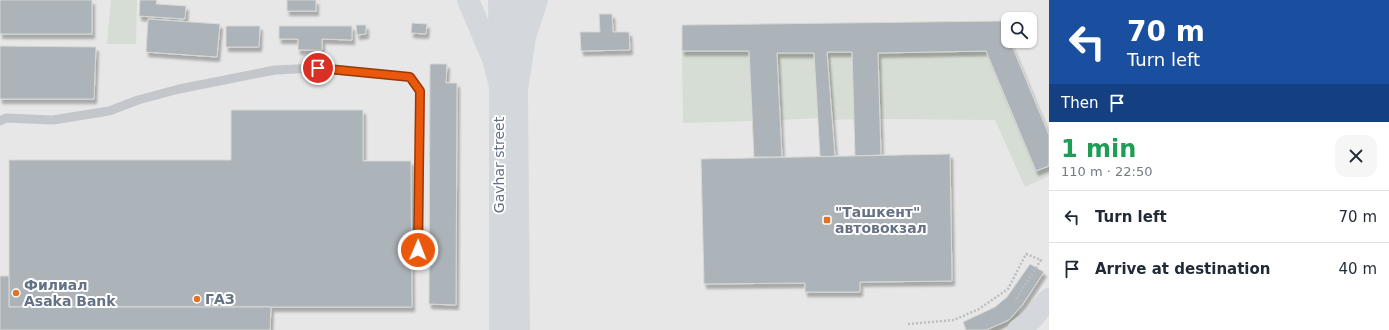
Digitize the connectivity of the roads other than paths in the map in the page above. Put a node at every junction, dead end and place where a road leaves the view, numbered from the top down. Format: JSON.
{"nodes":[{"id":1,"x":468,"y":0,"type":"edge"},
{"id":2,"x":499,"y":0,"type":"edge"},
{"id":3,"x":515,"y":0,"type":"edge"},
{"id":4,"x":537,"y":0,"type":"edge"},
{"id":5,"x":508,"y":87,"type":"junction"},
{"id":6,"x":0,"y":121,"type":"edge"},
{"id":7,"x":508,"y":166,"type":"junction"},
{"id":8,"x":418,"y":250,"type":"dead end"},
{"id":9,"x":1049,"y":299,"type":"edge"},
{"id":10,"x":500,"y":330,"type":"edge"},
{"id":11,"x":519,"y":330,"type":"edge"},
{"id":12,"x":1018,"y":330,"type":"edge"}],
"edges":[{"from":1,"to":5,"type":"main road"},
{"from":2,"to":5,"type":"main road","name":"Gavhar street"},
{"from":3,"to":5,"type":"main road","name":"Gavhar street"},
{"from":4,"to":5,"type":"main road"},
{"from":5,"to":7,"type":"main road","name":"Gavhar street"},
{"from":6,"to":8,"type":"lane"},
{"from":7,"to":10,"type":"main road","name":"Gavhar street"},
{"from":7,"to":11,"type":"main road","name":"Gavhar street"},
{"from":9,"to":12,"type":"main road"}]}
